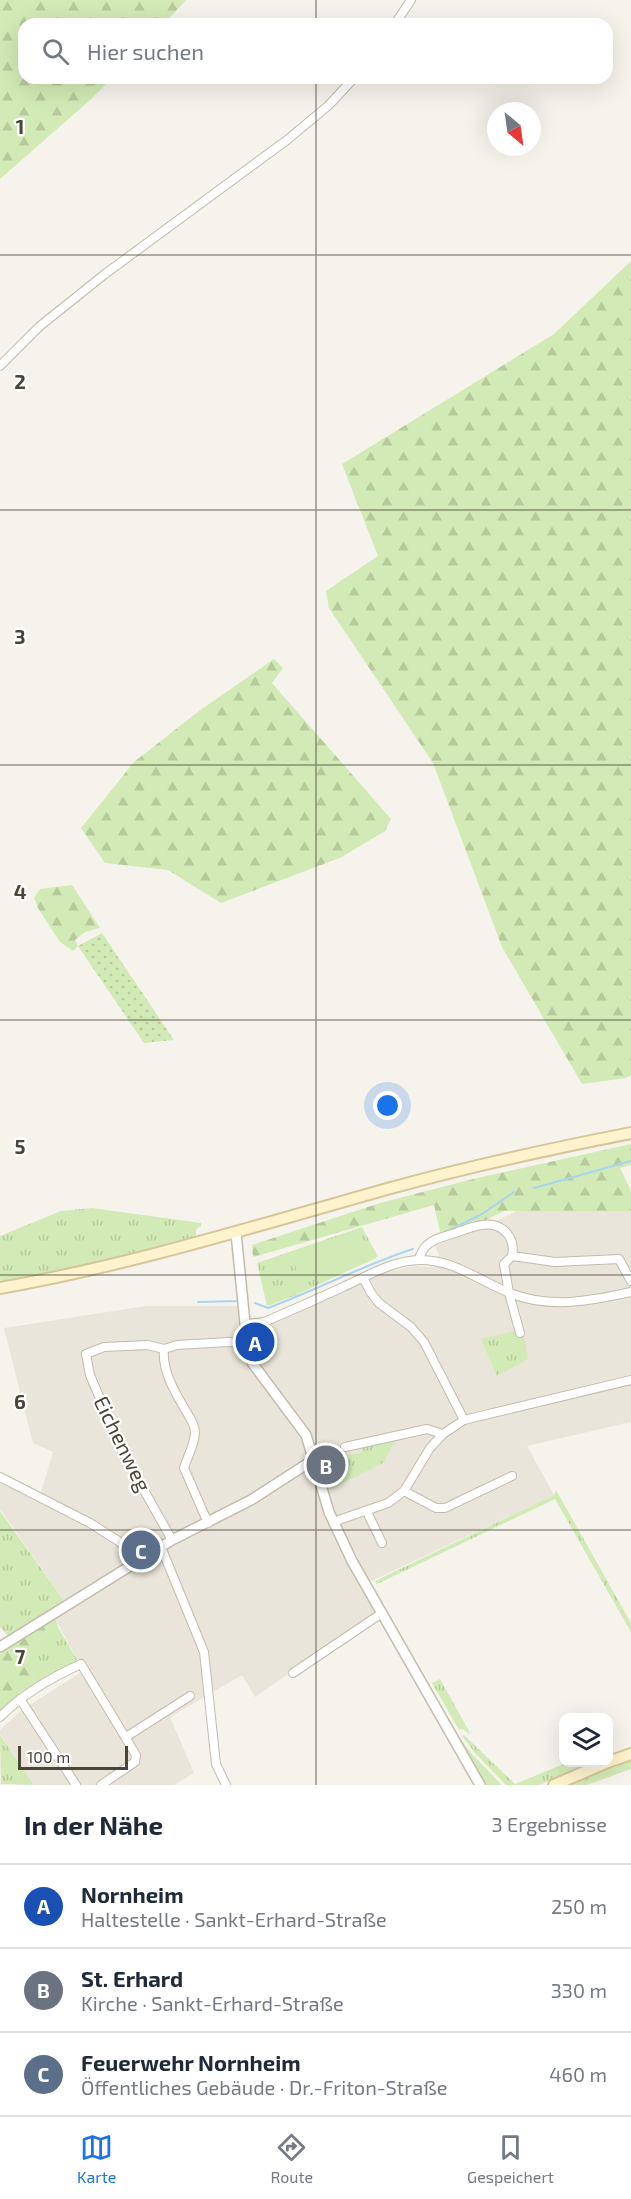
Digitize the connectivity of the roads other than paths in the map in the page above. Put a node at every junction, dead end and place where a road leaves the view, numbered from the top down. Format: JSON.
{"nodes":[{"id":1,"x":411,"y":0,"type":"edge"},
{"id":2,"x":399,"y":18,"type":"edge"},
{"id":3,"x":348,"y":84,"type":"edge"},
{"id":4,"x":0,"y":366,"type":"edge"},
{"id":5,"x":631,"y":1133,"type":"edge"},
{"id":6,"x":236,"y":1233,"type":"junction"},
{"id":7,"x":512,"y":1256,"type":"junction"},
{"id":8,"x":418,"y":1260,"type":"junction"},
{"id":9,"x":363,"y":1278,"type":"junction"},
{"id":10,"x":631,"y":1281,"type":"edge"},
{"id":11,"x":0,"y":1288,"type":"edge"},
{"id":12,"x":631,"y":1292,"type":"edge"},
{"id":13,"x":509,"y":1293,"type":"junction"},
{"id":14,"x":247,"y":1324,"type":"junction"},
{"id":15,"x":520,"y":1333,"type":"dead end"},
{"id":16,"x":248,"y":1343,"type":"junction"},
{"id":17,"x":164,"y":1349,"type":"junction"},
{"id":18,"x":631,"y":1380,"type":"edge"},
{"id":19,"x":464,"y":1420,"type":"junction"},
{"id":20,"x":443,"y":1434,"type":"junction"},
{"id":21,"x":345,"y":1447,"type":"dead end"},
{"id":22,"x":313,"y":1460,"type":"junction"},
{"id":23,"x":512,"y":1476,"type":"dead end"},
{"id":24,"x":0,"y":1477,"type":"edge"},
{"id":25,"x":404,"y":1491,"type":"junction"},
{"id":26,"x":367,"y":1512,"type":"junction"},
{"id":27,"x":208,"y":1522,"type":"junction"},
{"id":28,"x":333,"y":1522,"type":"junction"},
{"id":29,"x":172,"y":1540,"type":"junction"},
{"id":30,"x":382,"y":1543,"type":"dead end"},
{"id":31,"x":161,"y":1547,"type":"junction"},
{"id":32,"x":137,"y":1562,"type":"junction"},
{"id":33,"x":382,"y":1613,"type":"junction"},
{"id":34,"x":0,"y":1647,"type":"edge"},
{"id":35,"x":293,"y":1673,"type":"dead end"},
{"id":36,"x":190,"y":1696,"type":"dead end"},
{"id":37,"x":20,"y":1699,"type":"junction"},
{"id":38,"x":0,"y":1717,"type":"edge"},
{"id":39,"x":126,"y":1737,"type":"junction"},
{"id":40,"x":631,"y":1754,"type":"edge"},
{"id":41,"x":613,"y":1760,"type":"edge"},
{"id":42,"x":596,"y":1767,"type":"edge"},
{"id":43,"x":76,"y":1785,"type":"edge"},
{"id":44,"x":101,"y":1785,"type":"edge"},
{"id":45,"x":226,"y":1785,"type":"edge"},
{"id":46,"x":480,"y":1785,"type":"edge"},
{"id":47,"x":554,"y":1785,"type":"edge"}],
"edges":[{"from":1,"to":2,"type":"street"},
{"from":3,"to":4,"type":"street"},
{"from":5,"to":6,"type":"main road"},
{"from":6,"to":11,"type":"main road"},
{"from":6,"to":14,"type":"street"},
{"from":7,"to":8,"type":"street"},
{"from":7,"to":10,"type":"street"},
{"from":7,"to":13,"type":"street"},
{"from":8,"to":9,"type":"street"},
{"from":8,"to":13,"type":"street"},
{"from":9,"to":14,"type":"street"},
{"from":9,"to":19,"type":"street"},
{"from":12,"to":13,"type":"street"},
{"from":13,"to":15,"type":"street"},
{"from":14,"to":16,"type":"street"},
{"from":16,"to":17,"type":"street"},
{"from":16,"to":22,"type":"street"},
{"from":17,"to":27,"type":"street"},
{"from":17,"to":29,"type":"street","name":"Eichenweg"},
{"from":18,"to":19,"type":"street"},
{"from":19,"to":20,"type":"street"},
{"from":20,"to":21,"type":"street"},
{"from":20,"to":25,"type":"street"},
{"from":22,"to":27,"type":"street"},
{"from":22,"to":28,"type":"street"},
{"from":23,"to":25,"type":"street"},
{"from":24,"to":32,"type":"street"},
{"from":25,"to":26,"type":"street"},
{"from":26,"to":28,"type":"street"},
{"from":26,"to":30,"type":"street"},
{"from":27,"to":29,"type":"street"},
{"from":28,"to":33,"type":"street"},
{"from":29,"to":31,"type":"street"},
{"from":31,"to":32,"type":"street"},
{"from":31,"to":45,"type":"street"},
{"from":32,"to":34,"type":"street"},
{"from":33,"to":35,"type":"street"},
{"from":33,"to":46,"type":"street"},
{"from":36,"to":39,"type":"street"},
{"from":37,"to":38,"type":"street"},
{"from":37,"to":39,"type":"street"},
{"from":37,"to":43,"type":"street"},
{"from":39,"to":44,"type":"street"},
{"from":40,"to":41,"type":"main road"},
{"from":42,"to":47,"type":"main road"}]}
